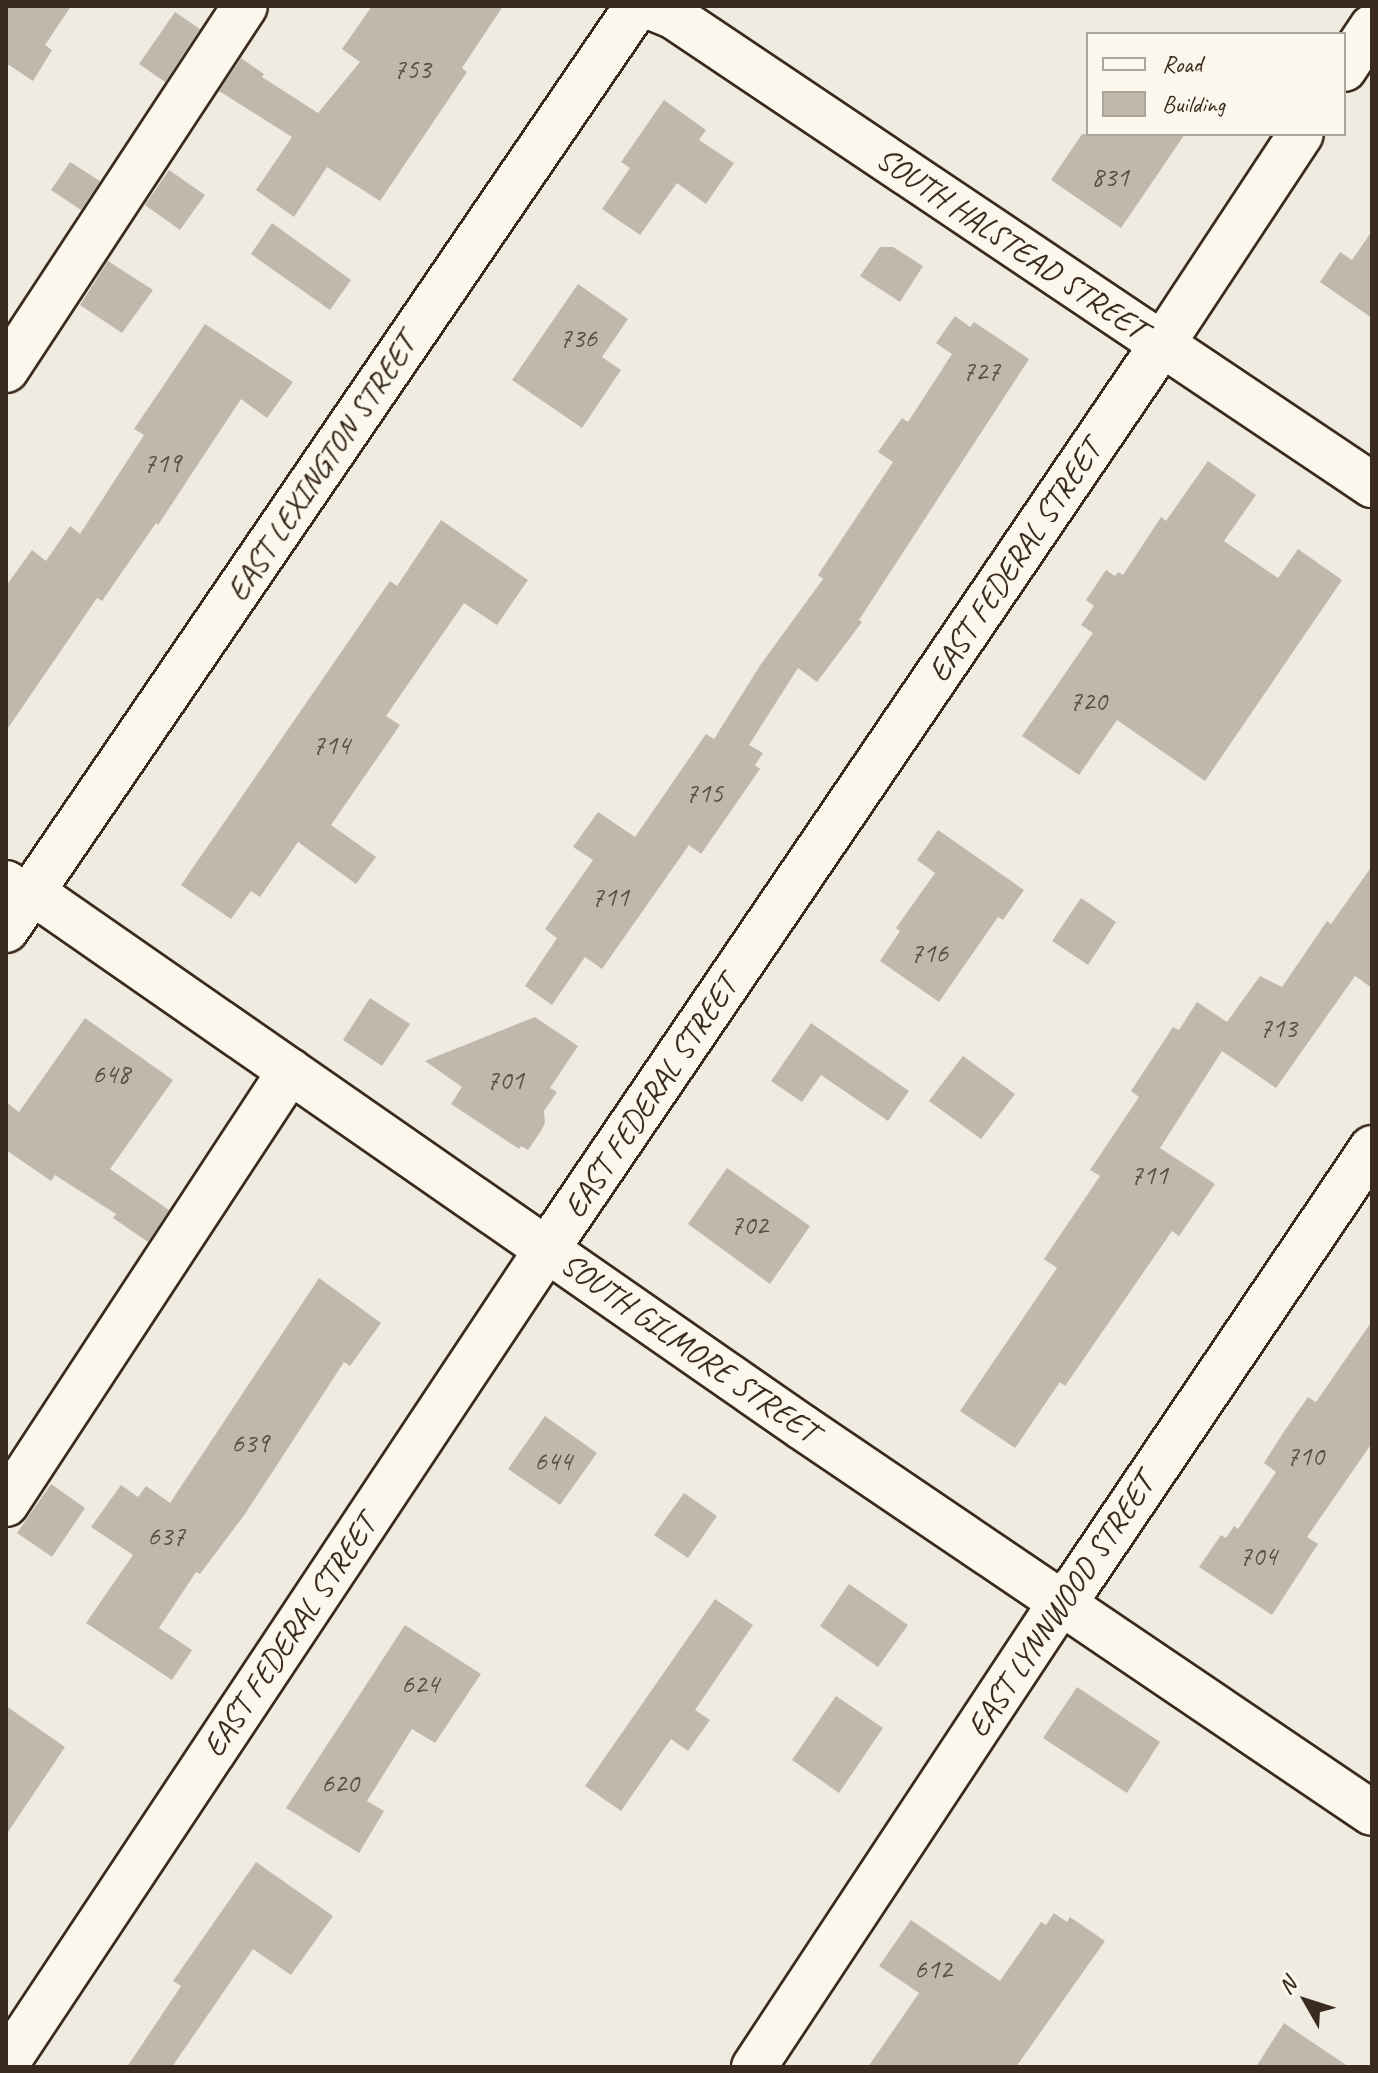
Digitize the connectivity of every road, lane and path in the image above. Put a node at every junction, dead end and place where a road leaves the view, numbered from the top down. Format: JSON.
{"nodes":[{"id":1,"x":245,"y":6,"type":"edge"},
{"id":2,"x":637,"y":6,"type":"edge"},
{"id":3,"x":648,"y":6,"type":"edge"},
{"id":4,"x":1372,"y":27,"type":"edge"},
{"id":5,"x":1346,"y":66,"type":"edge"},
{"id":6,"x":1300,"y":136,"type":"edge"},
{"id":7,"x":1161,"y":346,"type":"junction"},
{"id":8,"x":6,"y":370,"type":"edge"},
{"id":9,"x":1372,"y":485,"type":"edge"},
{"id":10,"x":13,"y":904,"type":"edge"},
{"id":11,"x":290,"y":1071,"type":"junction"},
{"id":12,"x":1372,"y":1148,"type":"edge"},
{"id":13,"x":547,"y":1249,"type":"junction"},
{"id":14,"x":6,"y":1504,"type":"edge"},
{"id":15,"x":1061,"y":1602,"type":"junction"},
{"id":16,"x":1372,"y":1813,"type":"edge"},
{"id":17,"x":6,"y":2064,"type":"edge"},
{"id":18,"x":754,"y":2067,"type":"edge"}],
"edges":[{"from":1,"to":8,"type":"street"},
{"from":2,"to":10,"type":"street","name":"EAST LEXINGTON STREET"},
{"from":3,"to":7,"type":"street","name":"SOUTH HALSTEAD STREET"},
{"from":4,"to":5,"type":"street"},
{"from":6,"to":7,"type":"street","name":"EAST FEDERAL STREET"},
{"from":7,"to":9,"type":"street","name":"SOUTH HALSTEAD STREET"},
{"from":7,"to":13,"type":"street","name":"EAST FEDERAL STREET"},
{"from":10,"to":11,"type":"street","name":"SOUTH GILMORE STREET"},
{"from":11,"to":13,"type":"street","name":"SOUTH GILMORE STREET"},
{"from":11,"to":14,"type":"street"},
{"from":12,"to":15,"type":"street","name":"EAST LYNNWOOD STREET"},
{"from":13,"to":15,"type":"street","name":"SOUTH GILMORE STREET"},
{"from":13,"to":17,"type":"street","name":"EAST FEDERAL STREET"},
{"from":15,"to":16,"type":"street","name":"SOUTH GILMORE STREET"},
{"from":15,"to":18,"type":"street","name":"EAST LYNNWOOD STREET"}]}
